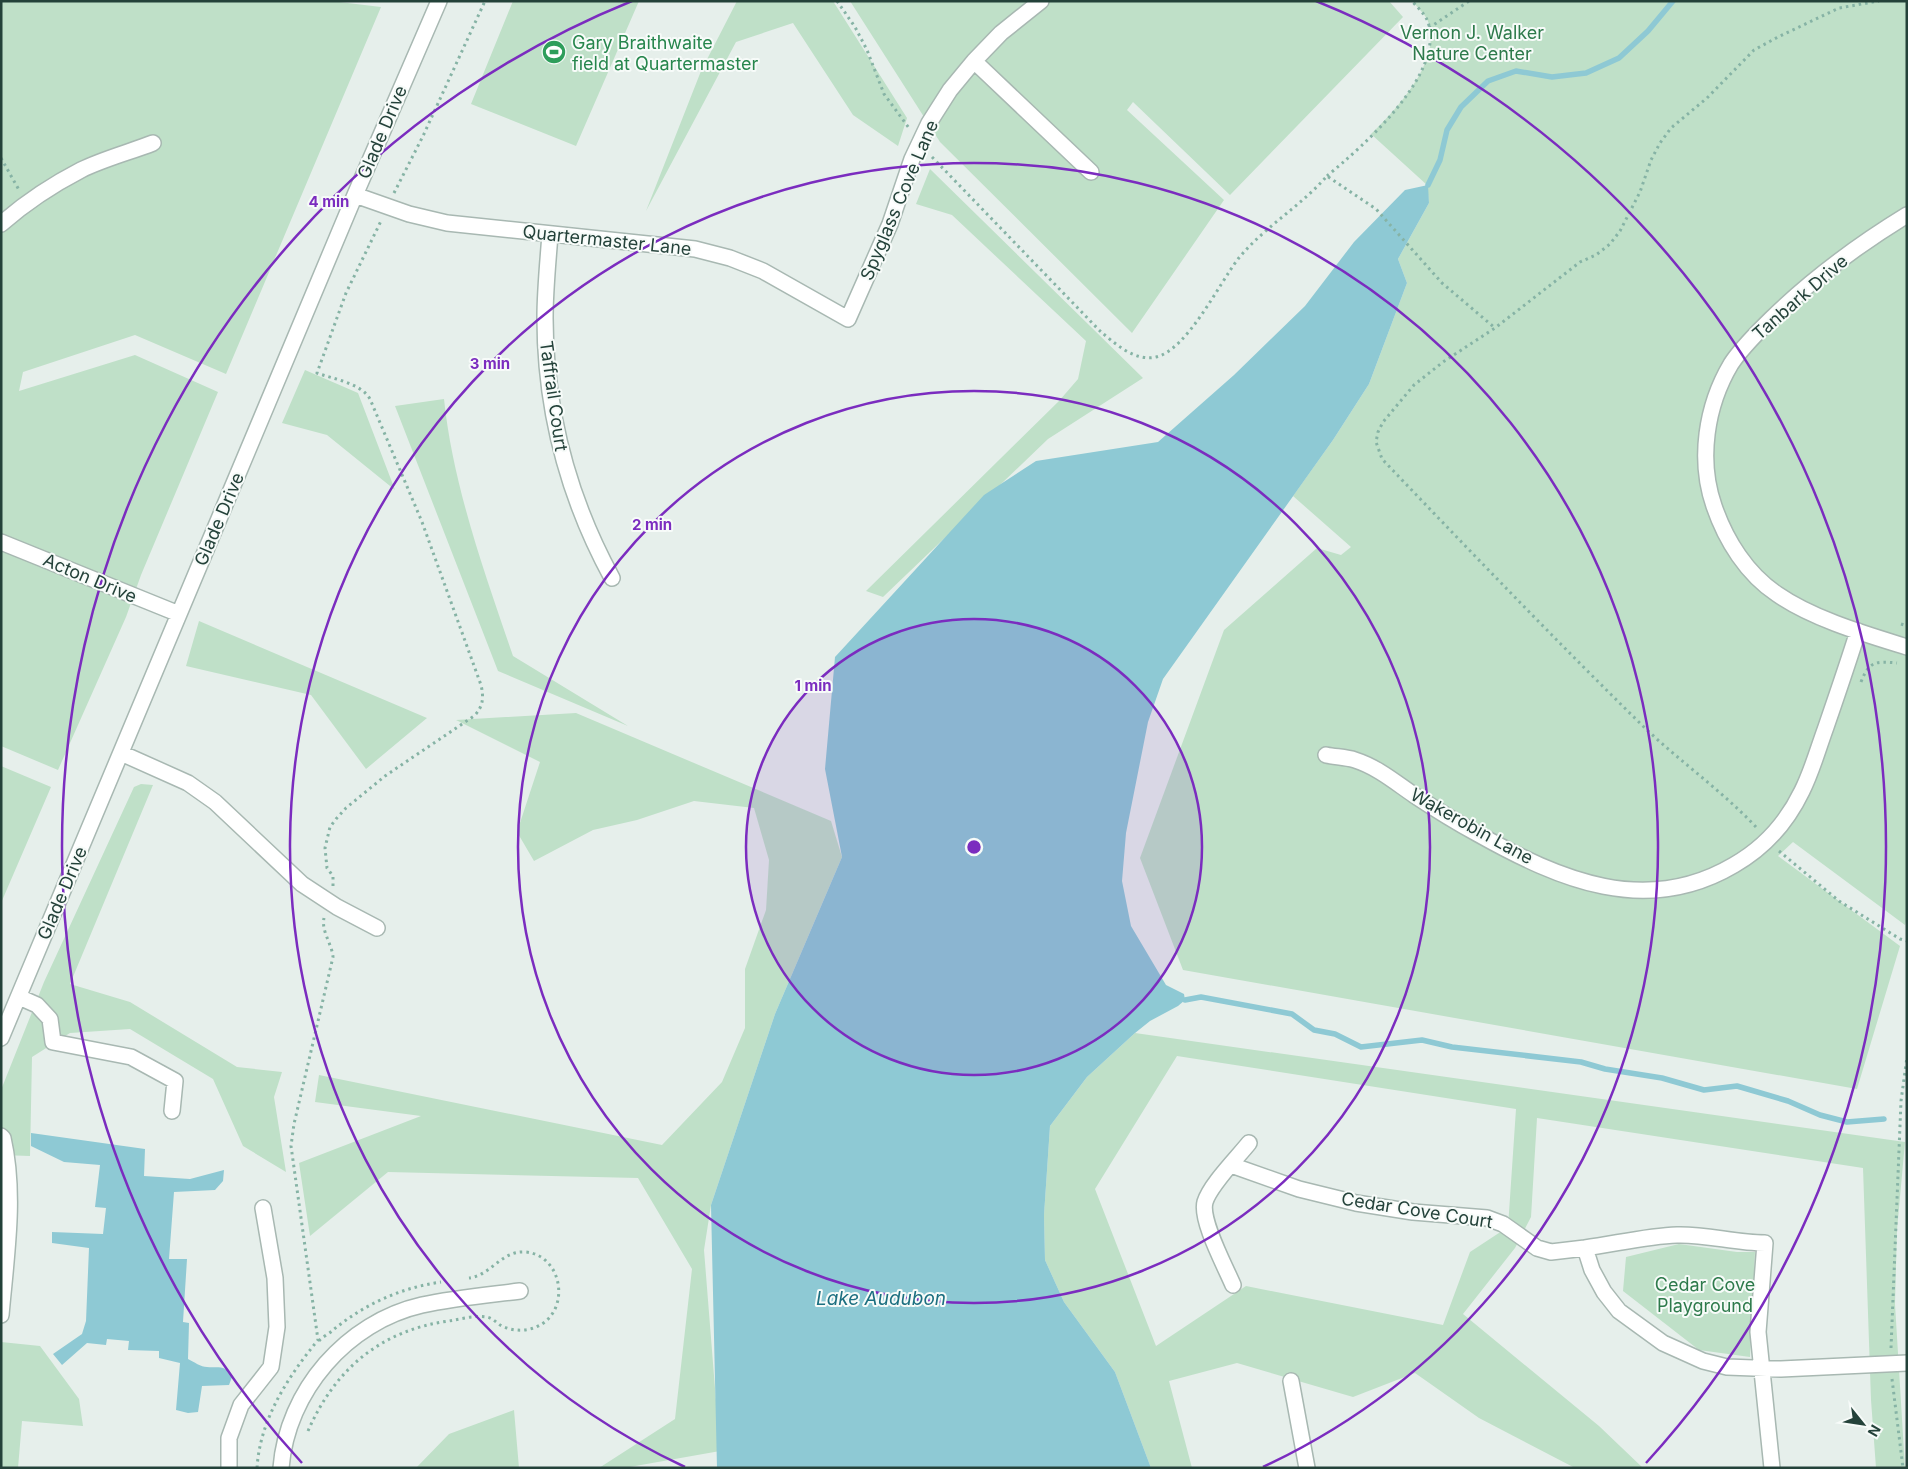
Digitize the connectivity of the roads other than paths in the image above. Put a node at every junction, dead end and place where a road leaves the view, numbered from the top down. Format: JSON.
{"nodes":[{"id":1,"x":438,"y":1,"type":"edge"},
{"id":2,"x":1041,"y":1,"type":"edge"},
{"id":3,"x":974,"y":61,"type":"junction"},
{"id":4,"x":153,"y":143,"type":"dead end"},
{"id":5,"x":1091,"y":172,"type":"dead end"},
{"id":6,"x":355,"y":195,"type":"junction"},
{"id":7,"x":1907,"y":215,"type":"edge"},
{"id":8,"x":1,"y":224,"type":"edge"},
{"id":9,"x":550,"y":234,"type":"junction"},
{"id":10,"x":848,"y":319,"type":"joint"},
{"id":11,"x":1,"y":542,"type":"edge"},
{"id":12,"x":612,"y":578,"type":"dead end"},
{"id":13,"x":179,"y":614,"type":"junction"},
{"id":14,"x":1858,"y":631,"type":"junction"},
{"id":15,"x":1907,"y":647,"type":"edge"},
{"id":16,"x":121,"y":753,"type":"junction"},
{"id":17,"x":1326,"y":755,"type":"dead end"},
{"id":18,"x":377,"y":928,"type":"dead end"},
{"id":19,"x":19,"y":996,"type":"junction"},
{"id":20,"x":1,"y":1038,"type":"edge"},
{"id":21,"x":172,"y":1111,"type":"dead end"},
{"id":22,"x":1,"y":1136,"type":"edge"},
{"id":23,"x":1249,"y":1143,"type":"dead end"},
{"id":24,"x":1231,"y":1165,"type":"junction"},
{"id":25,"x":262,"y":1208,"type":"dead end"},
{"id":26,"x":1585,"y":1248,"type":"junction"},
{"id":27,"x":1233,"y":1285,"type":"dead end"},
{"id":28,"x":520,"y":1291,"type":"dead end"},
{"id":29,"x":1,"y":1315,"type":"edge"},
{"id":30,"x":1907,"y":1364,"type":"edge"},
{"id":31,"x":1762,"y":1369,"type":"junction"},
{"id":32,"x":1291,"y":1381,"type":"dead end"},
{"id":33,"x":228,"y":1468,"type":"edge"},
{"id":34,"x":281,"y":1468,"type":"edge"},
{"id":35,"x":1307,"y":1468,"type":"edge"},
{"id":36,"x":1772,"y":1468,"type":"edge"}],
"edges":[{"from":1,"to":6,"type":"street","name":"Glade Drive"},
{"from":2,"to":3,"type":"street","name":"Spyglass Cove Lane"},
{"from":3,"to":5,"type":"street"},
{"from":3,"to":10,"type":"street","name":"Spyglass Cove Lane"},
{"from":4,"to":8,"type":"street"},
{"from":6,"to":9,"type":"street","name":"Quartermaster Lane"},
{"from":6,"to":13,"type":"street","name":"Glade Drive"},
{"from":7,"to":14,"type":"street","name":"Tanbark Drive"},
{"from":9,"to":10,"type":"street","name":"Quartermaster Lane"},
{"from":9,"to":12,"type":"street","name":"Taffrail Court"},
{"from":11,"to":13,"type":"street","name":"Acton Drive"},
{"from":13,"to":16,"type":"street","name":"Glade Drive"},
{"from":14,"to":15,"type":"street","name":"Tanbark Drive"},
{"from":14,"to":17,"type":"street","name":"Wakerobin Lane"},
{"from":16,"to":18,"type":"street"},
{"from":16,"to":19,"type":"street","name":"Glade Drive"},
{"from":19,"to":20,"type":"street","name":"Glade Drive"},
{"from":19,"to":21,"type":"street"},
{"from":22,"to":29,"type":"street"},
{"from":23,"to":24,"type":"street"},
{"from":24,"to":26,"type":"street","name":"Cedar Cove Court"},
{"from":24,"to":27,"type":"street"},
{"from":25,"to":33,"type":"street"},
{"from":26,"to":31,"type":"street"},
{"from":26,"to":31,"type":"street","name":"Cedar Cove Court"},
{"from":28,"to":34,"type":"street"},
{"from":30,"to":31,"type":"street"},
{"from":31,"to":36,"type":"street"},
{"from":32,"to":35,"type":"street"}]}
